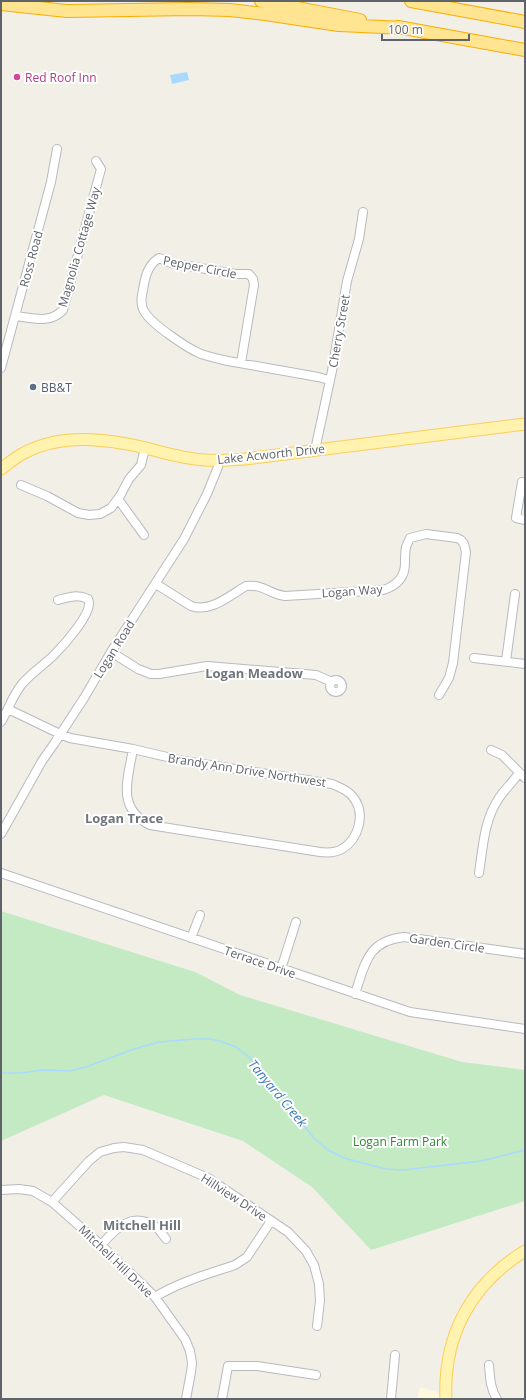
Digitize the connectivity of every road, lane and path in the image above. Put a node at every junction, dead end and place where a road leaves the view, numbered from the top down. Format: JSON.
{"nodes":[{"id":1,"x":261,"y":1,"type":"edge"},
{"id":2,"x":411,"y":1,"type":"edge"},
{"id":3,"x":1,"y":4,"type":"edge"},
{"id":4,"x":525,"y":22,"type":"edge"},
{"id":5,"x":405,"y":28,"type":"junction"},
{"id":6,"x":525,"y":50,"type":"edge"},
{"id":7,"x":57,"y":150,"type":"dead end"},
{"id":8,"x":96,"y":161,"type":"dead end"},
{"id":9,"x":363,"y":212,"type":"dead end"},
{"id":10,"x":16,"y":316,"type":"junction"},
{"id":11,"x":241,"y":363,"type":"junction"},
{"id":12,"x":1,"y":368,"type":"edge"},
{"id":13,"x":330,"y":380,"type":"junction"},
{"id":14,"x":525,"y":424,"type":"edge"},
{"id":15,"x":145,"y":448,"type":"junction"},
{"id":16,"x":315,"y":450,"type":"junction"},
{"id":17,"x":218,"y":461,"type":"junction"},
{"id":18,"x":1,"y":469,"type":"edge"},
{"id":19,"x":522,"y":482,"type":"dead end"},
{"id":20,"x":21,"y":485,"type":"dead end"},
{"id":21,"x":118,"y":499,"type":"junction"},
{"id":22,"x":525,"y":520,"type":"edge"},
{"id":23,"x":144,"y":535,"type":"dead end"},
{"id":24,"x":156,"y":584,"type":"junction"},
{"id":25,"x":515,"y":594,"type":"dead end"},
{"id":26,"x":58,"y":600,"type":"dead end"},
{"id":27,"x":111,"y":652,"type":"junction"},
{"id":28,"x":474,"y":658,"type":"dead end"},
{"id":29,"x":506,"y":661,"type":"junction"},
{"id":30,"x":525,"y":664,"type":"edge"},
{"id":31,"x":332,"y":682,"type":"dead end"},
{"id":32,"x":439,"y":695,"type":"dead end"},
{"id":33,"x":8,"y":709,"type":"junction"},
{"id":34,"x":1,"y":722,"type":"edge"},
{"id":35,"x":60,"y":734,"type":"junction"},
{"id":36,"x":133,"y":749,"type":"junction"},
{"id":37,"x":491,"y":750,"type":"dead end"},
{"id":38,"x":522,"y":776,"type":"edge"},
{"id":39,"x":1,"y":834,"type":"edge"},
{"id":40,"x":1,"y":872,"type":"edge"},
{"id":41,"x":479,"y":873,"type":"dead end"},
{"id":42,"x":200,"y":915,"type":"dead end"},
{"id":43,"x":296,"y":922,"type":"dead end"},
{"id":44,"x":191,"y":938,"type":"junction"},
{"id":45,"x":525,"y":954,"type":"edge"},
{"id":46,"x":281,"y":969,"type":"junction"},
{"id":47,"x":355,"y":994,"type":"junction"},
{"id":48,"x":525,"y":1029,"type":"edge"},
{"id":49,"x":1,"y":1190,"type":"edge"},
{"id":50,"x":52,"y":1202,"type":"junction"},
{"id":51,"x":271,"y":1221,"type":"junction"},
{"id":52,"x":166,"y":1239,"type":"dead end"},
{"id":53,"x":102,"y":1245,"type":"junction"},
{"id":54,"x":525,"y":1251,"type":"edge"},
{"id":55,"x":155,"y":1297,"type":"junction"},
{"id":56,"x":318,"y":1326,"type":"dead end"},
{"id":57,"x":395,"y":1355,"type":"dead end"},
{"id":58,"x":489,"y":1365,"type":"dead end"},
{"id":59,"x":316,"y":1374,"type":"dead end"},
{"id":60,"x":186,"y":1399,"type":"edge"},
{"id":61,"x":222,"y":1399,"type":"edge"},
{"id":62,"x":391,"y":1399,"type":"edge"},
{"id":63,"x":446,"y":1399,"type":"edge"},
{"id":64,"x":497,"y":1399,"type":"edge"}],
"edges":[{"from":1,"to":5,"type":"highway"},
{"from":2,"to":4,"type":"highway"},
{"from":3,"to":5,"type":"highway"},
{"from":5,"to":6,"type":"highway"},
{"from":7,"to":10,"type":"street","name":"Ross Road"},
{"from":8,"to":10,"type":"street","name":"Magnolia Cottage Way"},
{"from":9,"to":13,"type":"street","name":"Cherry Street"},
{"from":10,"to":12,"type":"street","name":"Ross Road"},
{"from":11,"to":11,"type":"street","name":"Pepper Circle"},
{"from":11,"to":13,"type":"street","name":"Pepper Circle"},
{"from":13,"to":16,"type":"street","name":"Cherry Street"},
{"from":14,"to":16,"type":"main road","name":"Lake Acworth Drive"},
{"from":15,"to":17,"type":"main road","name":"Lake Acworth Drive"},
{"from":15,"to":18,"type":"main road","name":"Lake Acworth Drive"},
{"from":15,"to":21,"type":"street"},
{"from":16,"to":17,"type":"main road","name":"Lake Acworth Drive"},
{"from":17,"to":24,"type":"street","name":"Logan Road"},
{"from":19,"to":22,"type":"street"},
{"from":20,"to":21,"type":"street"},
{"from":21,"to":23,"type":"street"},
{"from":24,"to":27,"type":"street","name":"Logan Road"},
{"from":24,"to":32,"type":"street","name":"Logan Way"},
{"from":25,"to":29,"type":"street"},
{"from":26,"to":33,"type":"street"},
{"from":27,"to":31,"type":"street"},
{"from":27,"to":35,"type":"street","name":"Logan Road"},
{"from":28,"to":29,"type":"street"},
{"from":29,"to":30,"type":"street"},
{"from":33,"to":34,"type":"street"},
{"from":33,"to":35,"type":"street","name":"Brandy Ann Drive Northwest"},
{"from":35,"to":36,"type":"street","name":"Brandy Ann Drive Northwest"},
{"from":35,"to":39,"type":"street","name":"Logan Road"},
{"from":36,"to":36,"type":"street","name":"Brandy Ann Drive Northwest"},
{"from":37,"to":38,"type":"street"},
{"from":38,"to":41,"type":"street"},
{"from":40,"to":44,"type":"street","name":"Terrace Drive"},
{"from":42,"to":44,"type":"street"},
{"from":43,"to":46,"type":"street"},
{"from":44,"to":46,"type":"street","name":"Terrace Drive"},
{"from":45,"to":47,"type":"street","name":"Garden Circle"},
{"from":46,"to":47,"type":"street","name":"Terrace Drive"},
{"from":47,"to":48,"type":"street","name":"Terrace Drive"},
{"from":49,"to":50,"type":"street","name":"Mitchell Hill Drive"},
{"from":50,"to":51,"type":"street","name":"Hillview Drive"},
{"from":50,"to":53,"type":"street","name":"Mitchell Hill Drive"},
{"from":51,"to":55,"type":"street"},
{"from":51,"to":56,"type":"street","name":"Hillview Drive"},
{"from":52,"to":53,"type":"street"},
{"from":53,"to":55,"type":"street","name":"Mitchell Hill Drive"},
{"from":54,"to":63,"type":"main road"},
{"from":55,"to":60,"type":"street","name":"Mitchell Hill Drive"},
{"from":57,"to":62,"type":"street"},
{"from":58,"to":64,"type":"street"},
{"from":59,"to":61,"type":"street"}]}
